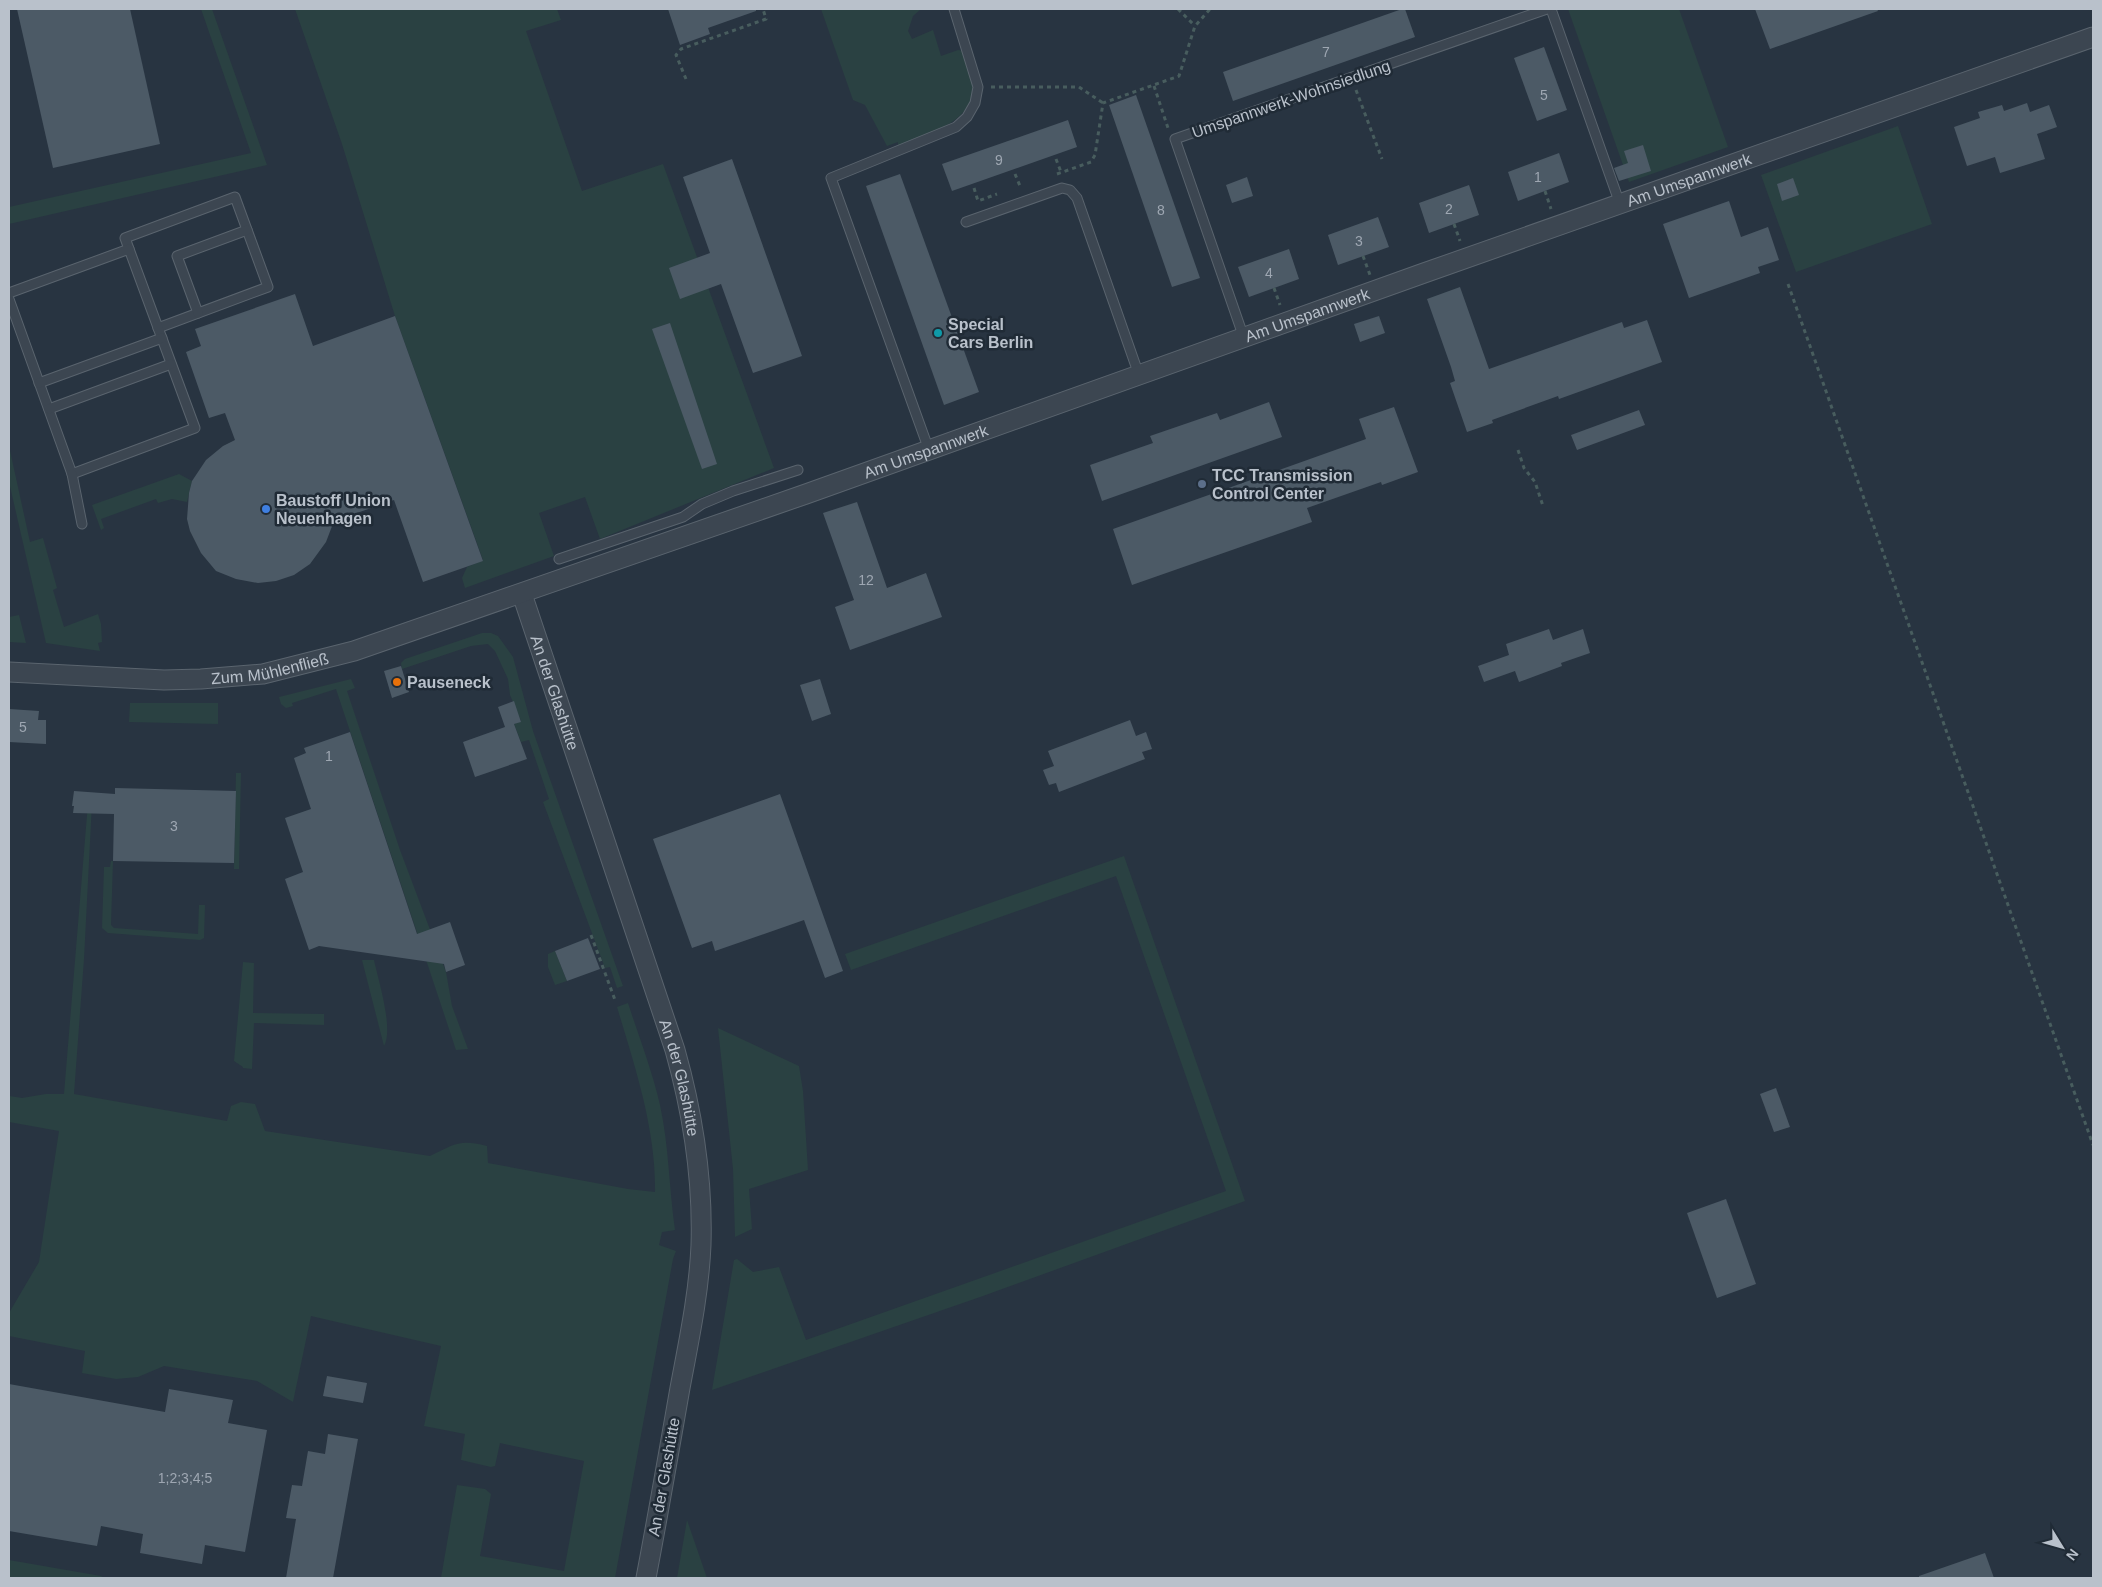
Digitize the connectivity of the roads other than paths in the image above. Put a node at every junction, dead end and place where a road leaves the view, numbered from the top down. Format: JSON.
{"nodes":[{"id":1,"x":954,"y":9,"type":"edge"},
{"id":2,"x":1549,"y":9,"type":"edge"},
{"id":3,"x":2093,"y":37,"type":"edge"},
{"id":4,"x":1620,"y":204,"type":"junction"},
{"id":5,"x":966,"y":222,"type":"dead end"},
{"id":6,"x":247,"y":230,"type":"junction"},
{"id":7,"x":129,"y":249,"type":"junction"},
{"id":8,"x":9,"y":293,"type":"edge"},
{"id":9,"x":9,"y":299,"type":"edge"},
{"id":10,"x":198,"y":313,"type":"junction"},
{"id":11,"x":158,"y":328,"type":"junction"},
{"id":12,"x":162,"y":338,"type":"junction"},
{"id":13,"x":1244,"y":338,"type":"junction"},
{"id":14,"x":172,"y":364,"type":"junction"},
{"id":15,"x":1139,"y":375,"type":"junction"},
{"id":16,"x":39,"y":383,"type":"junction"},
{"id":17,"x":49,"y":409,"type":"junction"},
{"id":18,"x":929,"y":450,"type":"junction"},
{"id":19,"x":798,"y":470,"type":"dead end"},
{"id":20,"x":72,"y":474,"type":"junction"},
{"id":21,"x":82,"y":524,"type":"dead end"},
{"id":22,"x":560,"y":559,"type":"dead end"},
{"id":23,"x":522,"y":594,"type":"junction"},
{"id":24,"x":9,"y":672,"type":"edge"},
{"id":25,"x":646,"y":1578,"type":"edge"}],
"edges":[{"from":1,"to":18,"type":"lane"},
{"from":2,"to":4,"type":"lane","name":"Umspannwerk-Wohnsiedlung"},
{"from":2,"to":13,"type":"lane","name":"Umspannwerk-Wohnsiedlung"},
{"from":3,"to":4,"type":"street","name":"Am Umspannwerk"},
{"from":4,"to":13,"type":"street","name":"Am Umspannwerk"},
{"from":5,"to":15,"type":"lane"},
{"from":6,"to":7,"type":"lane"},
{"from":6,"to":10,"type":"lane"},
{"from":6,"to":10,"type":"lane"},
{"from":7,"to":8,"type":"lane"},
{"from":7,"to":11,"type":"lane"},
{"from":9,"to":16,"type":"lane"},
{"from":10,"to":11,"type":"lane"},
{"from":11,"to":12,"type":"lane"},
{"from":12,"to":14,"type":"lane"},
{"from":12,"to":16,"type":"lane"},
{"from":13,"to":15,"type":"street","name":"Am Umspannwerk"},
{"from":14,"to":17,"type":"lane"},
{"from":14,"to":20,"type":"lane"},
{"from":15,"to":18,"type":"street","name":"Am Umspannwerk"},
{"from":16,"to":17,"type":"lane"},
{"from":17,"to":20,"type":"lane"},
{"from":18,"to":23,"type":"street","name":"Am Umspannwerk"},
{"from":19,"to":22,"type":"lane"},
{"from":20,"to":21,"type":"lane"},
{"from":23,"to":24,"type":"street","name":"Zum Mühlenfließ"},
{"from":23,"to":25,"type":"street","name":"An der Glashütte"}]}
